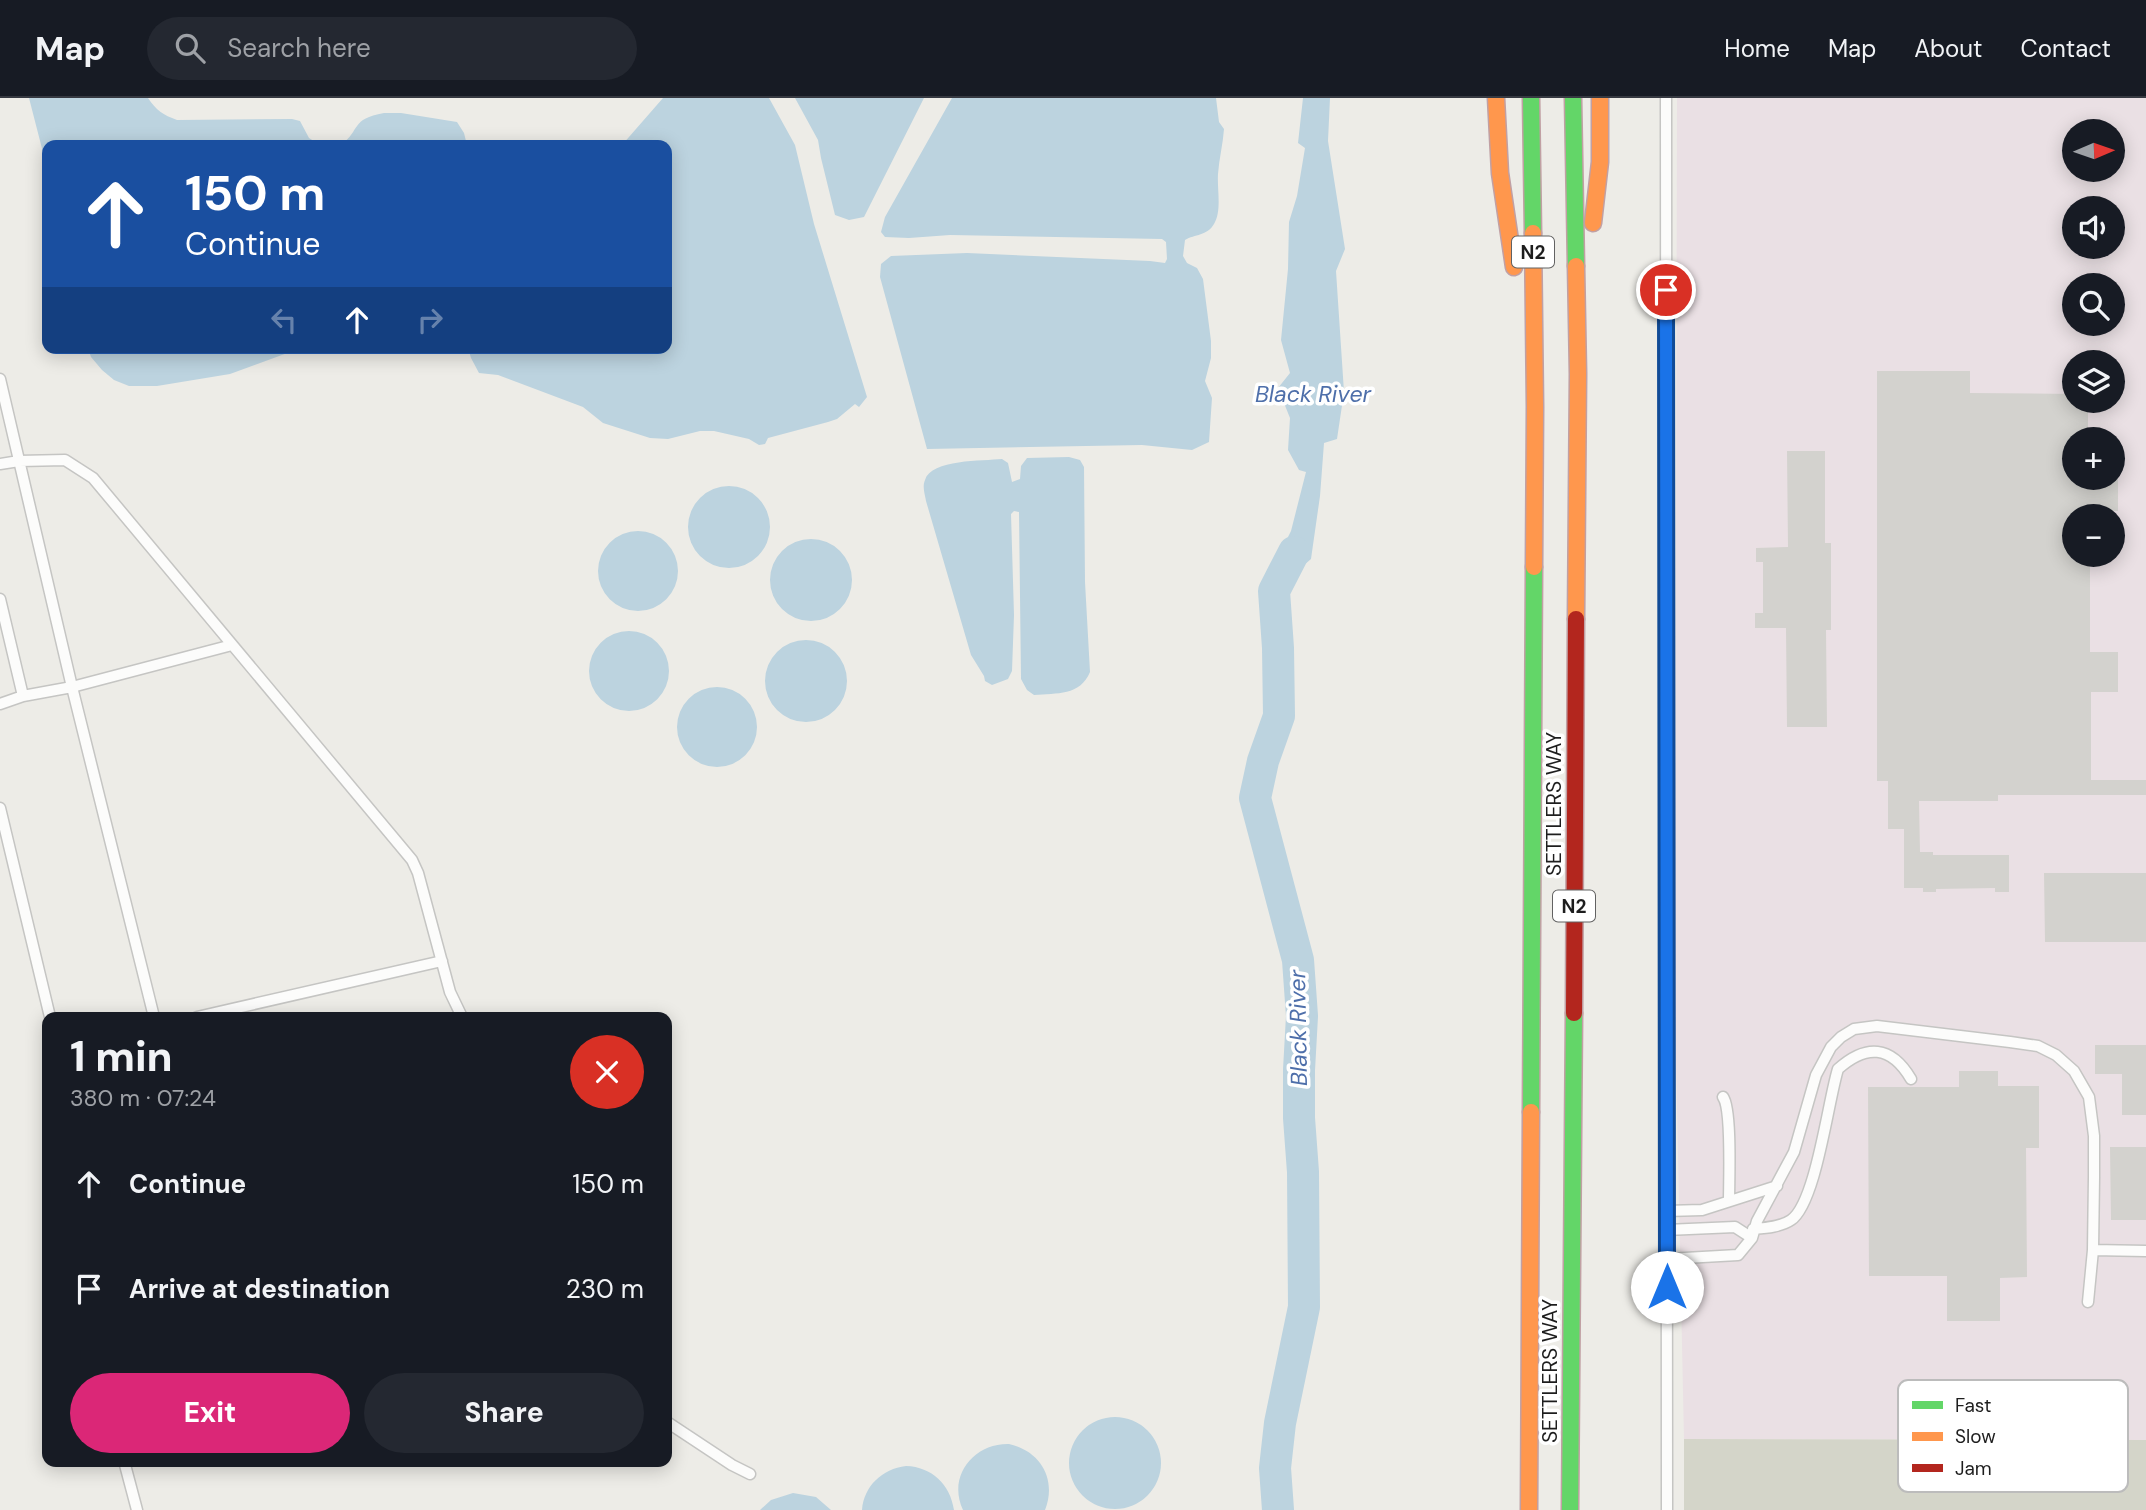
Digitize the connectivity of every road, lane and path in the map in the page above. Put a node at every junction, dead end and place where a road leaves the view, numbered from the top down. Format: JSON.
{"nodes":[{"id":1,"x":1496,"y":98,"type":"edge"},
{"id":2,"x":1531,"y":98,"type":"edge"},
{"id":3,"x":1573,"y":98,"type":"edge"},
{"id":4,"x":1600,"y":98,"type":"edge"},
{"id":5,"x":1666,"y":98,"type":"edge"},
{"id":6,"x":1578,"y":374,"type":"junction"},
{"id":7,"x":0,"y":379,"type":"edge"},
{"id":8,"x":1535,"y":407,"type":"junction"},
{"id":9,"x":19,"y":461,"type":"junction"},
{"id":10,"x":0,"y":464,"type":"edge"},
{"id":11,"x":0,"y":599,"type":"edge"},
{"id":12,"x":232,"y":645,"type":"junction"},
{"id":13,"x":72,"y":687,"type":"junction"},
{"id":14,"x":23,"y":696,"type":"junction"},
{"id":15,"x":0,"y":704,"type":"edge"},
{"id":16,"x":0,"y":808,"type":"edge"},
{"id":17,"x":442,"y":961,"type":"junction"},
{"id":18,"x":49,"y":1012,"type":"edge"},
{"id":19,"x":153,"y":1012,"type":"edge"},
{"id":20,"x":219,"y":1012,"type":"edge"},
{"id":21,"x":460,"y":1012,"type":"edge"},
{"id":22,"x":1911,"y":1079,"type":"dead end"},
{"id":23,"x":1723,"y":1097,"type":"dead end"},
{"id":24,"x":1777,"y":1186,"type":"junction"},
{"id":25,"x":1730,"y":1201,"type":"junction"},
{"id":26,"x":1666,"y":1211,"type":"junction"},
{"id":27,"x":1666,"y":1230,"type":"junction"},
{"id":28,"x":1752,"y":1233,"type":"junction"},
{"id":29,"x":2093,"y":1250,"type":"junction"},
{"id":30,"x":2146,"y":1251,"type":"edge"},
{"id":31,"x":1667,"y":1259,"type":"junction"},
{"id":32,"x":2088,"y":1302,"type":"dead end"},
{"id":33,"x":672,"y":1425,"type":"edge"},
{"id":34,"x":126,"y":1467,"type":"edge"},
{"id":35,"x":750,"y":1474,"type":"dead end"},
{"id":36,"x":137,"y":1510,"type":"edge"},
{"id":37,"x":1529,"y":1510,"type":"edge"},
{"id":38,"x":1570,"y":1510,"type":"edge"},
{"id":39,"x":1667,"y":1510,"type":"edge"}],
"edges":[{"from":1,"to":8,"type":"highway"},
{"from":2,"to":8,"type":"highway","name":"SETTLERS WAY","number":"N2"},
{"from":3,"to":6,"type":"highway","name":"SETTLERS WAY","number":"N2"},
{"from":4,"to":6,"type":"highway"},
{"from":5,"to":26,"type":"lane"},
{"from":6,"to":38,"type":"highway","name":"SETTLERS WAY","number":"N2"},
{"from":7,"to":9,"type":"lane"},
{"from":8,"to":37,"type":"highway","name":"SETTLERS WAY","number":"N2"},
{"from":9,"to":10,"type":"lane"},
{"from":9,"to":12,"type":"lane"},
{"from":9,"to":13,"type":"lane"},
{"from":11,"to":14,"type":"lane"},
{"from":12,"to":13,"type":"lane"},
{"from":12,"to":17,"type":"lane"},
{"from":13,"to":14,"type":"lane"},
{"from":13,"to":19,"type":"lane"},
{"from":14,"to":15,"type":"lane"},
{"from":16,"to":18,"type":"lane"},
{"from":17,"to":20,"type":"lane"},
{"from":17,"to":21,"type":"lane"},
{"from":22,"to":28,"type":"lane"},
{"from":23,"to":25,"type":"lane"},
{"from":24,"to":25,"type":"lane"},
{"from":24,"to":28,"type":"lane"},
{"from":24,"to":29,"type":"lane"},
{"from":25,"to":26,"type":"lane"},
{"from":26,"to":27,"type":"lane"},
{"from":27,"to":28,"type":"lane"},
{"from":27,"to":31,"type":"lane"},
{"from":28,"to":31,"type":"lane"},
{"from":29,"to":30,"type":"lane"},
{"from":29,"to":32,"type":"lane"},
{"from":31,"to":39,"type":"lane"},
{"from":33,"to":35,"type":"lane"},
{"from":34,"to":36,"type":"lane"}]}
